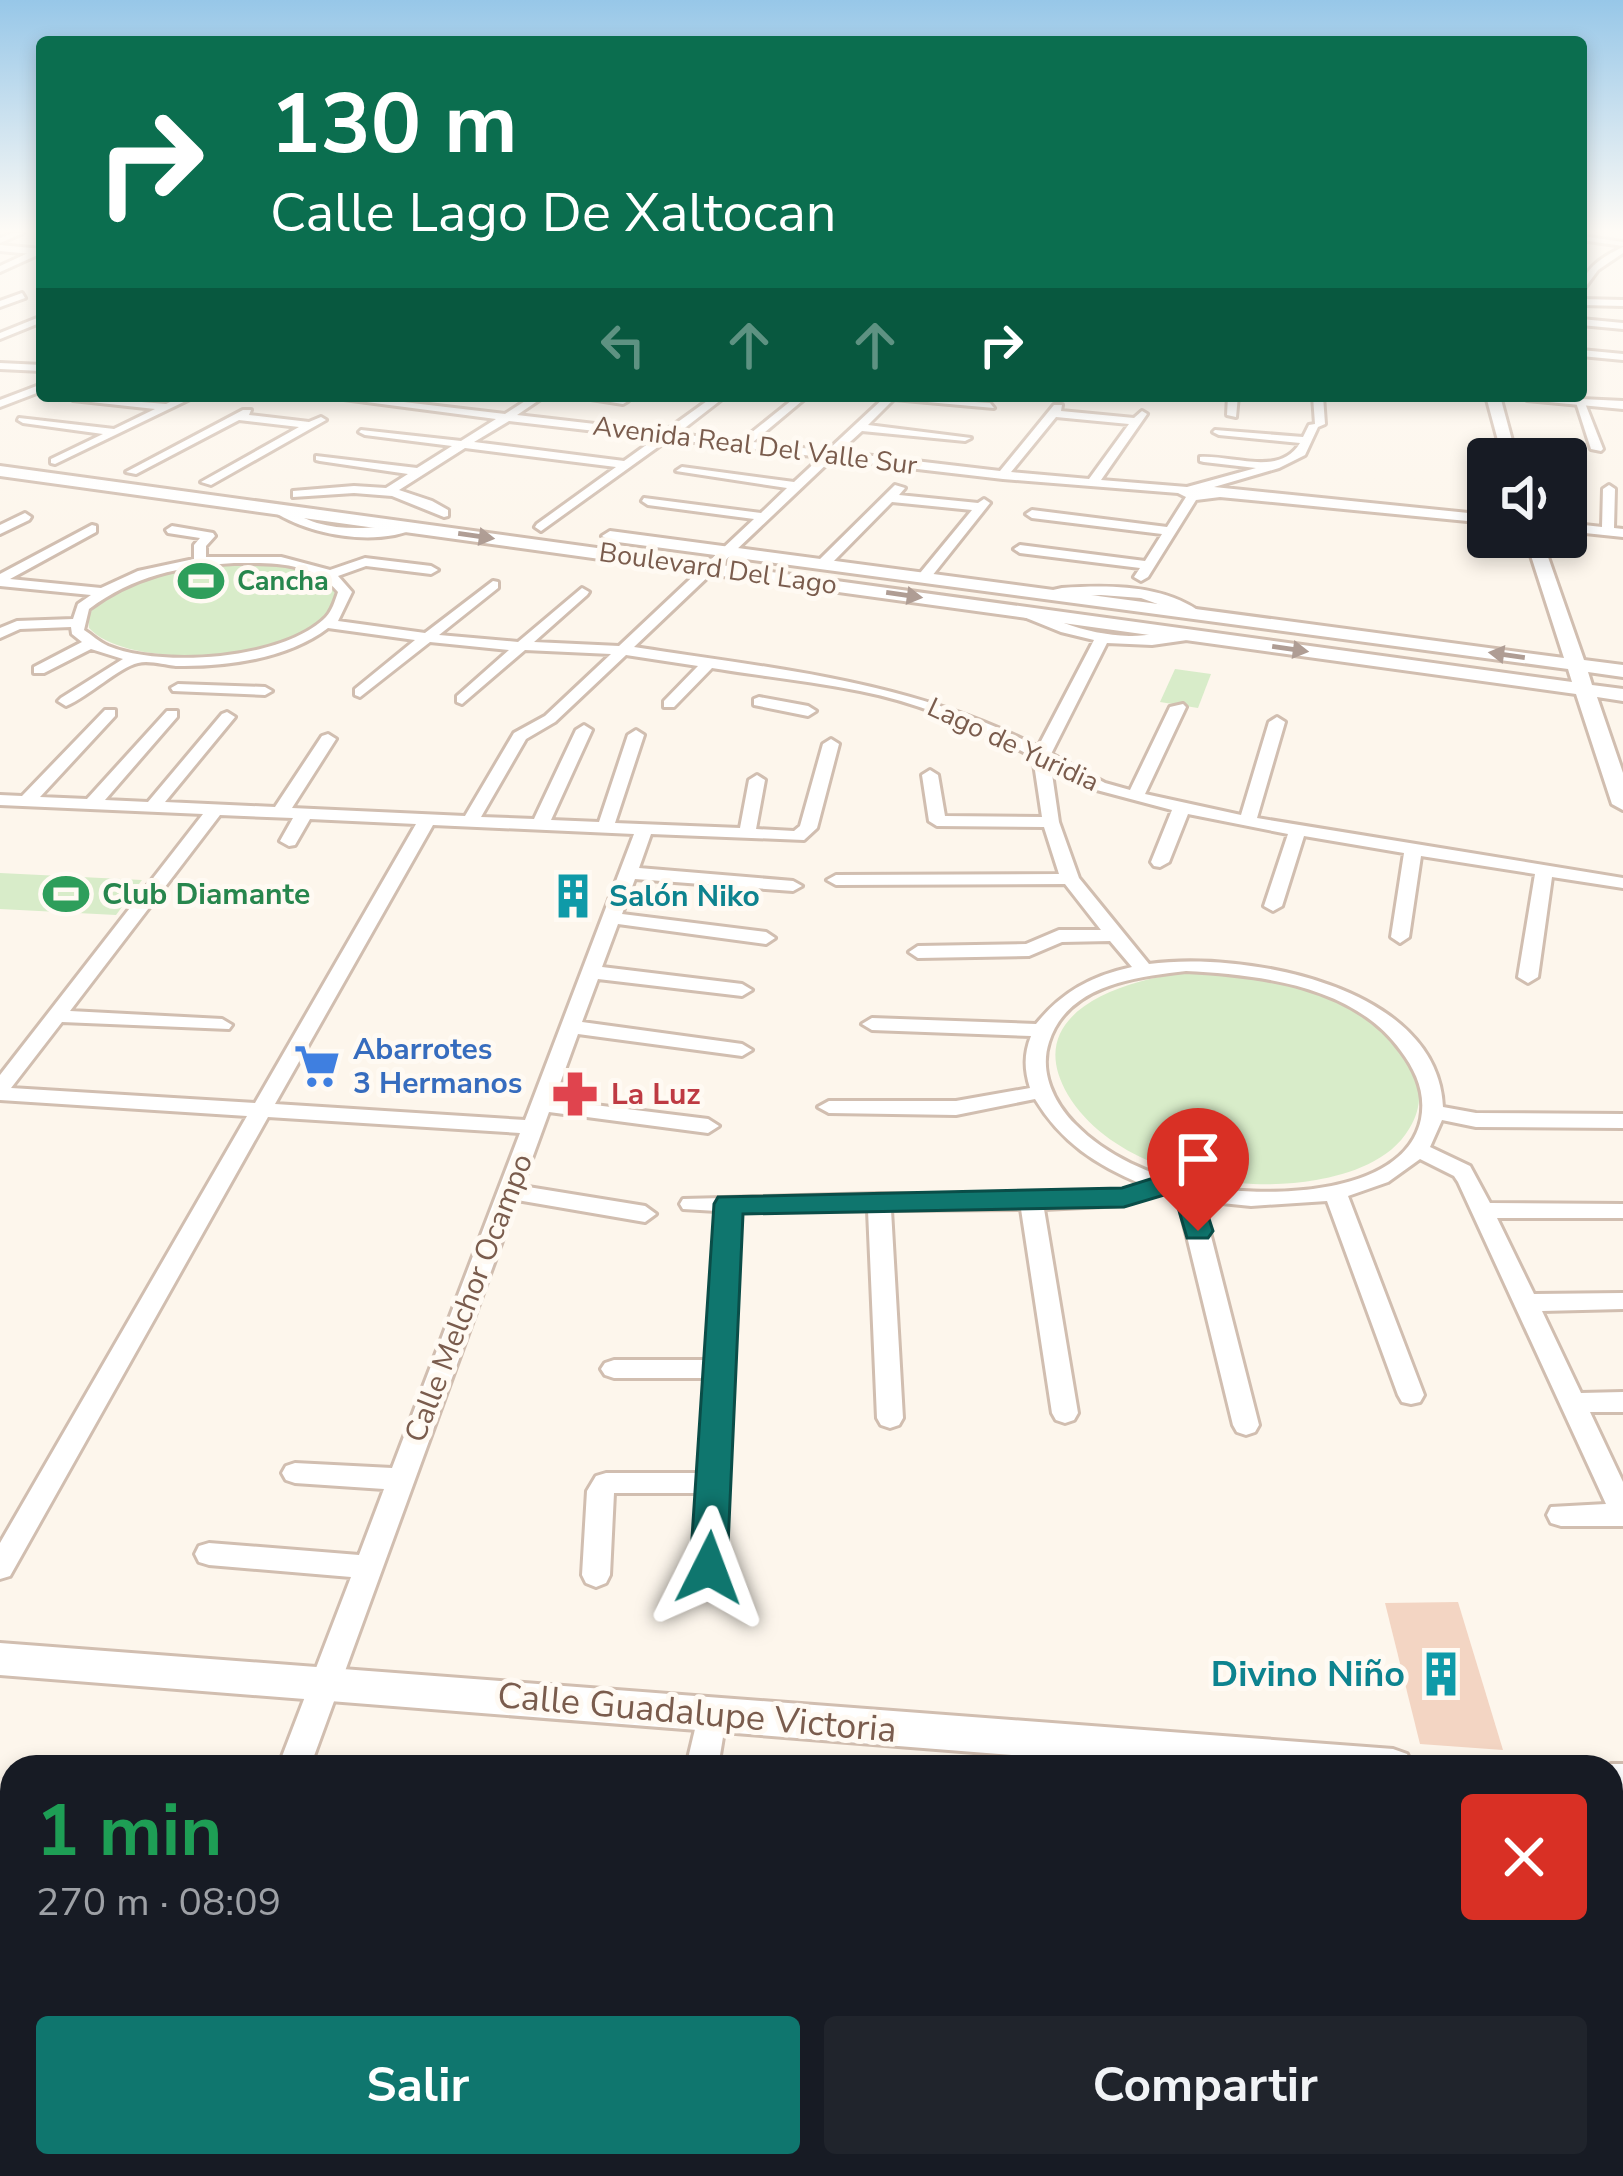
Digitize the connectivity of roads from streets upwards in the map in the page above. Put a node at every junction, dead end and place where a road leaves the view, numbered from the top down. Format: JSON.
{"nodes":[{"id":1,"x":1587,"y":354,"type":"edge"},
{"id":2,"x":1623,"y":357,"type":"edge"},
{"id":3,"x":36,"y":359,"type":"edge"},
{"id":4,"x":2,"y":365,"type":"edge"},
{"id":5,"x":36,"y":368,"type":"edge"},
{"id":6,"x":36,"y":389,"type":"edge"},
{"id":7,"x":1587,"y":400,"type":"edge"},
{"id":8,"x":92,"y":402,"type":"edge"},
{"id":9,"x":124,"y":402,"type":"edge"},
{"id":10,"x":177,"y":402,"type":"edge"},
{"id":11,"x":388,"y":402,"type":"edge"},
{"id":12,"x":440,"y":402,"type":"edge"},
{"id":13,"x":531,"y":402,"type":"edge"},
{"id":14,"x":713,"y":402,"type":"edge"},
{"id":15,"x":796,"y":402,"type":"edge"},
{"id":16,"x":886,"y":402,"type":"edge"},
{"id":17,"x":954,"y":402,"type":"edge"},
{"id":18,"x":1231,"y":402,"type":"edge"},
{"id":19,"x":1317,"y":402,"type":"edge"},
{"id":20,"x":1495,"y":402,"type":"edge"},
{"id":21,"x":1581,"y":402,"type":"edge"},
{"id":22,"x":1058,"y":403,"type":"edge"},
{"id":23,"x":0,"y":404,"type":"edge"},
{"id":24,"x":974,"y":404,"type":"junction"},
{"id":25,"x":1623,"y":405,"type":"edge"},
{"id":26,"x":990,"y":406,"type":"dead end"},
{"id":27,"x":167,"y":407,"type":"junction"},
{"id":28,"x":429,"y":408,"type":"junction"},
{"id":29,"x":1142,"y":409,"type":"edge"},
{"id":30,"x":506,"y":418,"type":"junction"},
{"id":31,"x":23,"y":420,"type":"dead end"},
{"id":32,"x":45,"y":423,"type":"junction"},
{"id":33,"x":1225,"y":423,"type":"junction"},
{"id":34,"x":860,"y":427,"type":"junction"},
{"id":35,"x":1314,"y":430,"type":"junction"},
{"id":36,"x":116,"y":432,"type":"junction"},
{"id":37,"x":665,"y":436,"type":"junction"},
{"id":38,"x":943,"y":436,"type":"junction"},
{"id":39,"x":367,"y":438,"type":"dead end"},
{"id":40,"x":965,"y":438,"type":"dead end"},
{"id":41,"x":1504,"y":438,"type":"edge"},
{"id":42,"x":462,"y":444,"type":"junction"},
{"id":43,"x":743,"y":445,"type":"junction"},
{"id":44,"x":1597,"y":449,"type":"dead end"},
{"id":45,"x":354,"y":452,"type":"dead end"},
{"id":46,"x":0,"y":453,"type":"edge"},
{"id":47,"x":832,"y":455,"type":"junction"},
{"id":48,"x":320,"y":458,"type":"dead end"},
{"id":49,"x":55,"y":461,"type":"junction"},
{"id":50,"x":338,"y":461,"type":"junction"},
{"id":51,"x":625,"y":465,"type":"junction"},
{"id":52,"x":1275,"y":466,"type":"junction"},
{"id":53,"x":0,"y":470,"type":"edge"},
{"id":54,"x":682,"y":471,"type":"dead end"},
{"id":55,"x":132,"y":472,"type":"junction"},
{"id":56,"x":418,"y":472,"type":"junction"},
{"id":57,"x":27,"y":474,"type":"junction"},
{"id":58,"x":710,"y":475,"type":"junction"},
{"id":59,"x":1003,"y":475,"type":"junction"},
{"id":60,"x":207,"y":482,"type":"junction"},
{"id":61,"x":1093,"y":482,"type":"junction"},
{"id":62,"x":798,"y":486,"type":"junction"},
{"id":63,"x":0,"y":488,"type":"edge"},
{"id":64,"x":1609,"y":489,"type":"dead end"},
{"id":65,"x":1212,"y":490,"type":"junction"},
{"id":66,"x":388,"y":492,"type":"junction"},
{"id":67,"x":297,"y":494,"type":"junction"},
{"id":68,"x":1188,"y":494,"type":"junction"},
{"id":69,"x":648,"y":501,"type":"dead end"},
{"id":70,"x":368,"y":503,"type":"junction"},
{"id":71,"x":674,"y":505,"type":"junction"},
{"id":72,"x":444,"y":513,"type":"junction"},
{"id":73,"x":1032,"y":514,"type":"dead end"},
{"id":74,"x":25,"y":517,"type":"dead end"},
{"id":75,"x":764,"y":517,"type":"junction"},
{"id":76,"x":1467,"y":517,"type":"edge"},
{"id":77,"x":1070,"y":518,"type":"junction"},
{"id":78,"x":337,"y":524,"type":"junction"},
{"id":79,"x":541,"y":526,"type":"junction"},
{"id":80,"x":92,"y":529,"type":"dead end"},
{"id":81,"x":0,"y":530,"type":"edge"},
{"id":82,"x":172,"y":530,"type":"dead end"},
{"id":83,"x":1169,"y":531,"type":"junction"},
{"id":84,"x":1616,"y":532,"type":"edge"},
{"id":85,"x":314,"y":540,"type":"dead end"},
{"id":86,"x":1020,"y":549,"type":"dead end"},
{"id":87,"x":298,"y":551,"type":"dead end"},
{"id":88,"x":727,"y":551,"type":"junction"},
{"id":89,"x":1048,"y":553,"type":"junction"},
{"id":90,"x":1540,"y":558,"type":"edge"},
{"id":91,"x":283,"y":561,"type":"junction"},
{"id":92,"x":200,"y":562,"type":"junction"},
{"id":93,"x":823,"y":565,"type":"junction"},
{"id":94,"x":1148,"y":565,"type":"junction"},
{"id":95,"x":710,"y":568,"type":"junction"},
{"id":96,"x":431,"y":570,"type":"dead end"},
{"id":97,"x":329,"y":575,"type":"junction"},
{"id":98,"x":922,"y":578,"type":"junction"},
{"id":99,"x":0,"y":580,"type":"edge"},
{"id":100,"x":493,"y":585,"type":"dead end"},
{"id":101,"x":100,"y":592,"type":"junction"},
{"id":102,"x":582,"y":592,"type":"dead end"},
{"id":103,"x":1127,"y":598,"type":"junction"},
{"id":104,"x":76,"y":623,"type":"junction"},
{"id":105,"x":328,"y":624,"type":"junction"},
{"id":106,"x":1108,"y":632,"type":"junction"},
{"id":107,"x":0,"y":634,"type":"edge"},
{"id":108,"x":427,"y":639,"type":"junction"},
{"id":109,"x":89,"y":644,"type":"junction"},
{"id":110,"x":522,"y":646,"type":"junction"},
{"id":111,"x":623,"y":650,"type":"junction"},
{"id":112,"x":133,"y":659,"type":"junction"},
{"id":113,"x":218,"y":660,"type":"junction"},
{"id":114,"x":708,"y":664,"type":"junction"},
{"id":115,"x":1577,"y":664,"type":"junction"},
{"id":116,"x":39,"y":670,"type":"dead end"},
{"id":117,"x":1623,"y":670,"type":"edge"},
{"id":118,"x":799,"y":677,"type":"junction"},
{"id":119,"x":178,"y":688,"type":"dead end"},
{"id":120,"x":217,"y":690,"type":"junction"},
{"id":121,"x":1587,"y":690,"type":"junction"},
{"id":122,"x":265,"y":691,"type":"dead end"},
{"id":123,"x":360,"y":692,"type":"dead end"},
{"id":124,"x":1623,"y":695,"type":"edge"},
{"id":125,"x":462,"y":699,"type":"dead end"},
{"id":126,"x":66,"y":701,"type":"dead end"},
{"id":127,"x":759,"y":702,"type":"dead end"},
{"id":128,"x":669,"y":704,"type":"dead end"},
{"id":129,"x":777,"y":705,"type":"junction"},
{"id":130,"x":1178,"y":706,"type":"dead end"},
{"id":131,"x":808,"y":711,"type":"dead end"},
{"id":132,"x":110,"y":713,"type":"dead end"},
{"id":133,"x":172,"y":714,"type":"dead end"},
{"id":134,"x":227,"y":717,"type":"dead end"},
{"id":135,"x":1277,"y":722,"type":"dead end"},
{"id":136,"x":584,"y":730,"type":"dead end"},
{"id":137,"x":1054,"y":730,"type":"junction"},
{"id":138,"x":997,"y":733,"type":"junction"},
{"id":139,"x":636,"y":735,"type":"dead end"},
{"id":140,"x":328,"y":739,"type":"dead end"},
{"id":141,"x":831,"y":744,"type":"dead end"},
{"id":142,"x":1041,"y":757,"type":"junction"},
{"id":143,"x":930,"y":775,"type":"dead end"},
{"id":144,"x":757,"y":780,"type":"dead end"},
{"id":145,"x":1099,"y":787,"type":"junction"},
{"id":146,"x":1046,"y":795,"type":"junction"},
{"id":147,"x":1135,"y":797,"type":"junction"},
{"id":148,"x":1,"y":802,"type":"edge"},
{"id":149,"x":26,"y":802,"type":"junction"},
{"id":150,"x":1623,"y":804,"type":"edge"},
{"id":151,"x":91,"y":805,"type":"junction"},
{"id":152,"x":152,"y":808,"type":"junction"},
{"id":153,"x":1181,"y":809,"type":"junction"},
{"id":154,"x":214,"y":811,"type":"junction"},
{"id":155,"x":280,"y":813,"type":"junction"},
{"id":156,"x":304,"y":814,"type":"junction"},
{"id":157,"x":427,"y":820,"type":"junction"},
{"id":158,"x":1051,"y":822,"type":"junction"},
{"id":159,"x":1247,"y":822,"type":"junction"},
{"id":160,"x":469,"y":823,"type":"junction"},
{"id":161,"x":540,"y":826,"type":"junction"},
{"id":162,"x":605,"y":828,"type":"junction"},
{"id":163,"x":1298,"y":829,"type":"junction"},
{"id":164,"x":644,"y":830,"type":"junction"},
{"id":165,"x":747,"y":834,"type":"junction"},
{"id":166,"x":289,"y":841,"type":"dead end"},
{"id":167,"x":1414,"y":847,"type":"junction"},
{"id":168,"x":1160,"y":862,"type":"dead end"},
{"id":169,"x":1544,"y":870,"type":"junction"},
{"id":170,"x":630,"y":873,"type":"junction"},
{"id":171,"x":1070,"y":879,"type":"junction"},
{"id":172,"x":836,"y":880,"type":"dead end"},
{"id":173,"x":1623,"y":884,"type":"edge"},
{"id":174,"x":793,"y":886,"type":"dead end"},
{"id":175,"x":1273,"y":906,"type":"dead end"},
{"id":176,"x":612,"y":917,"type":"junction"},
{"id":177,"x":1116,"y":935,"type":"junction"},
{"id":178,"x":1400,"y":937,"type":"dead end"},
{"id":179,"x":766,"y":938,"type":"dead end"},
{"id":180,"x":918,"y":952,"type":"dead end"},
{"id":181,"x":1144,"y":970,"type":"junction"},
{"id":182,"x":592,"y":971,"type":"junction"},
{"id":183,"x":1528,"y":977,"type":"dead end"},
{"id":184,"x":742,"y":990,"type":"dead end"},
{"id":185,"x":55,"y":1016,"type":"junction"},
{"id":186,"x":222,"y":1024,"type":"dead end"},
{"id":187,"x":872,"y":1024,"type":"dead end"},
{"id":188,"x":571,"y":1028,"type":"junction"},
{"id":189,"x":1041,"y":1030,"type":"junction"},
{"id":190,"x":742,"y":1050,"type":"dead end"},
{"id":191,"x":0,"y":1091,"type":"edge"},
{"id":192,"x":1040,"y":1092,"type":"junction"},
{"id":193,"x":829,"y":1107,"type":"dead end"},
{"id":194,"x":260,"y":1110,"type":"junction"},
{"id":195,"x":1433,"y":1112,"type":"junction"},
{"id":196,"x":538,"y":1116,"type":"junction"},
{"id":197,"x":1623,"y":1121,"type":"edge"},
{"id":198,"x":708,"y":1126,"type":"dead end"},
{"id":199,"x":1417,"y":1150,"type":"junction"},
{"id":200,"x":1176,"y":1188,"type":"junction"},
{"id":201,"x":510,"y":1191,"type":"junction"},
{"id":202,"x":1336,"y":1194,"type":"junction"},
{"id":203,"x":879,"y":1201,"type":"junction"},
{"id":204,"x":1031,"y":1202,"type":"junction"},
{"id":205,"x":692,"y":1204,"type":"dead end"},
{"id":206,"x":729,"y":1204,"type":"junction"},
{"id":207,"x":1483,"y":1210,"type":"junction"},
{"id":208,"x":1623,"y":1210,"type":"edge"},
{"id":209,"x":645,"y":1214,"type":"dead end"},
{"id":210,"x":1623,"y":1301,"type":"edge"},
{"id":211,"x":1526,"y":1303,"type":"junction"},
{"id":212,"x":614,"y":1369,"type":"dead end"},
{"id":213,"x":719,"y":1369,"type":"junction"},
{"id":214,"x":1411,"y":1395,"type":"dead end"},
{"id":215,"x":1623,"y":1402,"type":"edge"},
{"id":216,"x":1574,"y":1403,"type":"junction"},
{"id":217,"x":1066,"y":1412,"type":"dead end"},
{"id":218,"x":890,"y":1418,"type":"dead end"},
{"id":219,"x":1246,"y":1425,"type":"dead end"},
{"id":220,"x":295,"y":1473,"type":"dead end"},
{"id":221,"x":399,"y":1479,"type":"junction"},
{"id":222,"x":713,"y":1483,"type":"junction"},
{"id":223,"x":1623,"y":1512,"type":"edge"},
{"id":224,"x":1561,"y":1515,"type":"dead end"},
{"id":225,"x":209,"y":1554,"type":"dead end"},
{"id":226,"x":367,"y":1567,"type":"junction"},
{"id":227,"x":0,"y":1568,"type":"edge"},
{"id":228,"x":709,"y":1568,"type":"dead end"},
{"id":229,"x":596,"y":1575,"type":"dead end"},
{"id":230,"x":0,"y":1659,"type":"edge"},
{"id":231,"x":326,"y":1683,"type":"junction"},
{"id":232,"x":712,"y":1713,"type":"junction"},
{"id":233,"x":299,"y":1755,"type":"edge"},
{"id":234,"x":704,"y":1755,"type":"edge"},
{"id":235,"x":1091,"y":1755,"type":"edge"}],
"edges":[{"from":1,"to":2,"type":"street"},
{"from":3,"to":4,"type":"street"},
{"from":4,"to":5,"type":"street"},
{"from":6,"to":23,"type":"street"},
{"from":7,"to":25,"type":"street"},
{"from":8,"to":32,"type":"street"},
{"from":9,"to":27,"type":"street"},
{"from":10,"to":27,"type":"street"},
{"from":11,"to":28,"type":"street","name":"Avenida Real Del Valle Sur"},
{"from":12,"to":28,"type":"street"},
{"from":13,"to":30,"type":"street"},
{"from":14,"to":37,"type":"street"},
{"from":15,"to":43,"type":"street"},
{"from":16,"to":34,"type":"street"},
{"from":17,"to":24,"type":"street"},
{"from":18,"to":33,"type":"street"},
{"from":19,"to":35,"type":"street"},
{"from":20,"to":41,"type":"street"},
{"from":21,"to":44,"type":"street"},
{"from":22,"to":29,"type":"street"},
{"from":22,"to":59,"type":"street"},
{"from":24,"to":26,"type":"street"},
{"from":24,"to":38,"type":"street"},
{"from":27,"to":36,"type":"street"},
{"from":28,"to":30,"type":"street","name":"Avenida Real Del Valle Sur"},
{"from":29,"to":61,"type":"street"},
{"from":30,"to":37,"type":"street","name":"Avenida Real Del Valle Sur"},
{"from":30,"to":42,"type":"street"},
{"from":31,"to":32,"type":"street"},
{"from":32,"to":36,"type":"street"},
{"from":33,"to":35,"type":"street"},
{"from":33,"to":52,"type":"street"},
{"from":34,"to":38,"type":"street"},
{"from":34,"to":47,"type":"street"},
{"from":35,"to":52,"type":"street"},
{"from":36,"to":49,"type":"street"},
{"from":37,"to":43,"type":"street","name":"Avenida Real Del Valle Sur"},
{"from":37,"to":51,"type":"street"},
{"from":38,"to":40,"type":"street"},
{"from":39,"to":42,"type":"street"},
{"from":42,"to":51,"type":"street"},
{"from":42,"to":56,"type":"street"},
{"from":43,"to":47,"type":"street","name":"Avenida Real Del Valle Sur"},
{"from":45,"to":50,"type":"street"},
{"from":46,"to":49,"type":"street","name":"Boulevard Del Lago"},
{"from":47,"to":59,"type":"street","name":"Avenida Real Del Valle Sur"},
{"from":47,"to":62,"type":"street"},
{"from":48,"to":50,"type":"street"},
{"from":49,"to":55,"type":"street","name":"Boulevard Del Lago"},
{"from":49,"to":57,"type":"street"},
{"from":50,"to":56,"type":"street"},
{"from":51,"to":79,"type":"street"},
{"from":52,"to":65,"type":"street"},
{"from":53,"to":57,"type":"street","name":"Boulevard Del Lago"},
{"from":54,"to":58,"type":"street"},
{"from":55,"to":60,"type":"street","name":"Boulevard Del Lago"},
{"from":55,"to":60,"type":"street"},
{"from":56,"to":66,"type":"street"},
{"from":57,"to":63,"type":"street"},
{"from":57,"to":78,"type":"street","name":"Boulevard Del Lago"},
{"from":58,"to":62,"type":"street"},
{"from":58,"to":71,"type":"street"},
{"from":59,"to":61,"type":"street","name":"Avenida Real Del Valle Sur"},
{"from":60,"to":67,"type":"street","name":"Boulevard Del Lago"},
{"from":61,"to":68,"type":"street","name":"Avenida Real Del Valle Sur"},
{"from":62,"to":75,"type":"street"},
{"from":64,"to":84,"type":"street"},
{"from":65,"to":68,"type":"street","name":"Avenida Real Del Valle Sur"},
{"from":65,"to":76,"type":"street"},
{"from":66,"to":67,"type":"street","name":"Boulevard Del Lago"},
{"from":66,"to":72,"type":"street","name":"Boulevard Del Lago"},
{"from":67,"to":70,"type":"street","name":"Boulevard Del Lago"},
{"from":68,"to":83,"type":"street"},
{"from":69,"to":71,"type":"street"},
{"from":70,"to":72,"type":"street","name":"Boulevard Del Lago"},
{"from":70,"to":78,"type":"street"},
{"from":71,"to":75,"type":"street"},
{"from":72,"to":79,"type":"street","name":"Boulevard Del Lago"},
{"from":73,"to":77,"type":"street"},
{"from":74,"to":81,"type":"street"},
{"from":75,"to":88,"type":"street"},
{"from":77,"to":83,"type":"street"},
{"from":77,"to":89,"type":"street"},
{"from":78,"to":85,"type":"street"},
{"from":78,"to":95,"type":"street","name":"Boulevard Del Lago","one_way":true},
{"from":79,"to":88,"type":"street","name":"Boulevard Del Lago"},
{"from":80,"to":99,"type":"street"},
{"from":82,"to":92,"type":"street"},
{"from":83,"to":94,"type":"street"},
{"from":86,"to":89,"type":"street"},
{"from":87,"to":91,"type":"street"},
{"from":88,"to":93,"type":"street","name":"Boulevard Del Lago"},
{"from":88,"to":95,"type":"street"},
{"from":89,"to":94,"type":"street"},
{"from":90,"to":115,"type":"street"},
{"from":91,"to":92,"type":"street"},
{"from":91,"to":97,"type":"street"},
{"from":92,"to":101,"type":"street"},
{"from":93,"to":98,"type":"street","name":"Boulevard Del Lago"},
{"from":93,"to":98,"type":"street"},
{"from":94,"to":103,"type":"street"},
{"from":95,"to":106,"type":"street","name":"Boulevard Del Lago","one_way":true},
{"from":95,"to":111,"type":"street"},
{"from":96,"to":97,"type":"street"},
{"from":97,"to":105,"type":"street"},
{"from":98,"to":103,"type":"street","name":"Boulevard Del Lago"},
{"from":99,"to":101,"type":"street"},
{"from":100,"to":108,"type":"street"},
{"from":101,"to":104,"type":"street"},
{"from":102,"to":110,"type":"street"},
{"from":103,"to":106,"type":"street"},
{"from":115,"to":103,"type":"street","name":"Boulevard Del Lago","one_way":true},
{"from":104,"to":107,"type":"street"},
{"from":104,"to":109,"type":"street"},
{"from":105,"to":108,"type":"street","name":"Lago de Yuridia"},
{"from":105,"to":113,"type":"street"},
{"from":106,"to":121,"type":"street","name":"Boulevard Del Lago","one_way":true},
{"from":106,"to":137,"type":"street"},
{"from":108,"to":110,"type":"street","name":"Lago de Yuridia"},
{"from":108,"to":123,"type":"street"},
{"from":109,"to":112,"type":"street"},
{"from":109,"to":116,"type":"street"},
{"from":110,"to":111,"type":"street","name":"Lago de Yuridia"},
{"from":110,"to":125,"type":"street"},
{"from":111,"to":114,"type":"street","name":"Lago de Yuridia"},
{"from":111,"to":160,"type":"street"},
{"from":112,"to":113,"type":"street"},
{"from":112,"to":126,"type":"street"},
{"from":113,"to":120,"type":"street"},
{"from":114,"to":118,"type":"street","name":"Lago de Yuridia"},
{"from":114,"to":128,"type":"street"},
{"from":115,"to":117,"type":"street","name":"Boulevard Del Lago"},
{"from":115,"to":121,"type":"street"},
{"from":118,"to":129,"type":"street"},
{"from":118,"to":138,"type":"street","name":"Lago de Yuridia"},
{"from":119,"to":120,"type":"street"},
{"from":120,"to":122,"type":"street"},
{"from":121,"to":124,"type":"street","name":"Boulevard Del Lago"},
{"from":121,"to":150,"type":"street"},
{"from":127,"to":129,"type":"street"},
{"from":129,"to":131,"type":"street"},
{"from":130,"to":147,"type":"street"},
{"from":132,"to":149,"type":"street"},
{"from":133,"to":151,"type":"street"},
{"from":134,"to":152,"type":"street"},
{"from":135,"to":159,"type":"street"},
{"from":136,"to":161,"type":"street"},
{"from":137,"to":138,"type":"street"},
{"from":137,"to":142,"type":"street"},
{"from":138,"to":142,"type":"street","name":"Lago de Yuridia"},
{"from":139,"to":162,"type":"street"},
{"from":140,"to":155,"type":"street"},
{"from":141,"to":165,"type":"street"},
{"from":142,"to":145,"type":"street","name":"Lago de Yuridia"},
{"from":142,"to":146,"type":"street"},
{"from":143,"to":158,"type":"street"},
{"from":144,"to":165,"type":"street"},
{"from":145,"to":146,"type":"street"},
{"from":145,"to":147,"type":"street","name":"Lago de Yuridia"},
{"from":146,"to":158,"type":"street"},
{"from":147,"to":153,"type":"street","name":"Lago de Yuridia"},
{"from":148,"to":149,"type":"street"},
{"from":149,"to":151,"type":"street"},
{"from":151,"to":152,"type":"street"},
{"from":152,"to":154,"type":"street"},
{"from":153,"to":159,"type":"street","name":"Lago de Yuridia"},
{"from":153,"to":168,"type":"street"},
{"from":154,"to":155,"type":"street"},
{"from":154,"to":185,"type":"street"},
{"from":155,"to":156,"type":"street"},
{"from":156,"to":157,"type":"street"},
{"from":156,"to":166,"type":"street"},
{"from":157,"to":160,"type":"street"},
{"from":157,"to":194,"type":"street"},
{"from":158,"to":171,"type":"street"},
{"from":159,"to":163,"type":"street","name":"Lago de Yuridia"},
{"from":160,"to":161,"type":"street"},
{"from":161,"to":162,"type":"street"},
{"from":162,"to":164,"type":"street"},
{"from":163,"to":167,"type":"street","name":"Lago de Yuridia"},
{"from":163,"to":175,"type":"street"},
{"from":164,"to":165,"type":"street"},
{"from":164,"to":170,"type":"street","name":"Calle Melchor Ocampo"},
{"from":167,"to":169,"type":"street","name":"Lago de Yuridia"},
{"from":167,"to":178,"type":"street"},
{"from":169,"to":173,"type":"street","name":"Lago de Yuridia"},
{"from":169,"to":183,"type":"street"},
{"from":170,"to":174,"type":"street"},
{"from":170,"to":176,"type":"street","name":"Calle Melchor Ocampo"},
{"from":171,"to":172,"type":"street"},
{"from":171,"to":177,"type":"street"},
{"from":176,"to":179,"type":"street"},
{"from":176,"to":182,"type":"street","name":"Calle Melchor Ocampo"},
{"from":177,"to":180,"type":"street"},
{"from":177,"to":181,"type":"street"},
{"from":181,"to":189,"type":"street"},
{"from":181,"to":195,"type":"street"},
{"from":182,"to":184,"type":"street"},
{"from":182,"to":188,"type":"street","name":"Calle Melchor Ocampo"},
{"from":185,"to":186,"type":"street"},
{"from":185,"to":191,"type":"street"},
{"from":187,"to":189,"type":"street"},
{"from":188,"to":190,"type":"street"},
{"from":188,"to":196,"type":"street","name":"Calle Melchor Ocampo"},
{"from":189,"to":192,"type":"street"},
{"from":191,"to":194,"type":"street"},
{"from":192,"to":193,"type":"street"},
{"from":192,"to":200,"type":"street"},
{"from":194,"to":196,"type":"street"},
{"from":194,"to":227,"type":"street"},
{"from":195,"to":197,"type":"street"},
{"from":195,"to":199,"type":"street"},
{"from":196,"to":198,"type":"street"},
{"from":196,"to":201,"type":"street","name":"Calle Melchor Ocampo"},
{"from":199,"to":202,"type":"street"},
{"from":199,"to":207,"type":"street"},
{"from":200,"to":202,"type":"street"},
{"from":200,"to":204,"type":"street"},
{"from":200,"to":219,"type":"street"},
{"from":201,"to":209,"type":"street"},
{"from":201,"to":221,"type":"street","name":"Calle Melchor Ocampo"},
{"from":202,"to":214,"type":"street"},
{"from":203,"to":204,"type":"street"},
{"from":203,"to":206,"type":"street"},
{"from":203,"to":218,"type":"street"},
{"from":204,"to":217,"type":"street"},
{"from":205,"to":206,"type":"street"},
{"from":206,"to":213,"type":"street"},
{"from":207,"to":208,"type":"street"},
{"from":207,"to":211,"type":"street"},
{"from":210,"to":211,"type":"street"},
{"from":211,"to":216,"type":"street"},
{"from":212,"to":213,"type":"street"},
{"from":213,"to":222,"type":"street"},
{"from":215,"to":216,"type":"street"},
{"from":216,"to":223,"type":"street"},
{"from":220,"to":221,"type":"street"},
{"from":221,"to":226,"type":"street","name":"Calle Melchor Ocampo"},
{"from":222,"to":228,"type":"street"},
{"from":222,"to":229,"type":"street"},
{"from":223,"to":224,"type":"street"},
{"from":225,"to":226,"type":"street"},
{"from":226,"to":231,"type":"street","name":"Calle Melchor Ocampo"},
{"from":230,"to":231,"type":"street","name":"Calle Guadalupe Victoria"},
{"from":231,"to":232,"type":"street","name":"Calle Guadalupe Victoria"},
{"from":231,"to":233,"type":"street","name":"Calle Melchor Ocampo"},
{"from":232,"to":234,"type":"street"},
{"from":232,"to":235,"type":"street","name":"Calle Guadalupe Victoria"}]}
